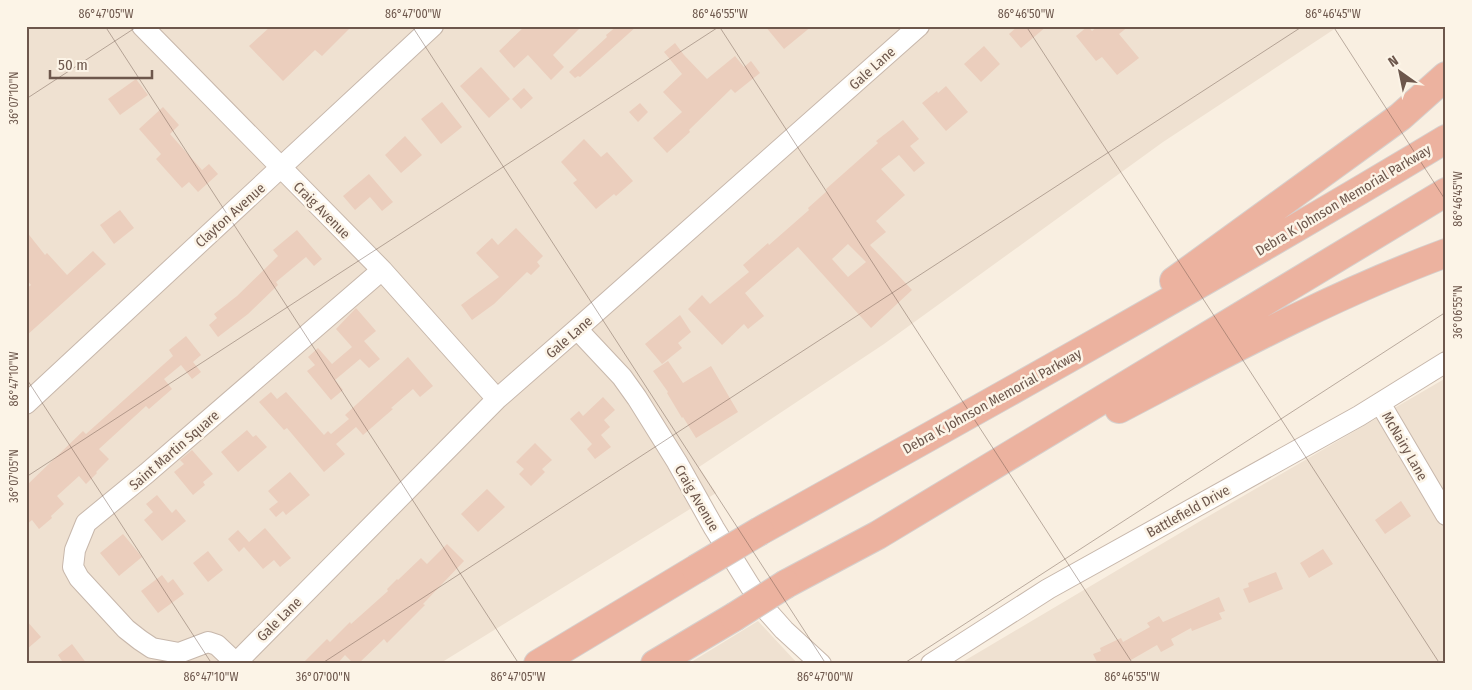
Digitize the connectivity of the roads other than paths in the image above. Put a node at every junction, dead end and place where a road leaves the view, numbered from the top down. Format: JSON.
{"nodes":[{"id":1,"x":142,"y":26,"type":"edge"},
{"id":2,"x":433,"y":26,"type":"edge"},
{"id":3,"x":918,"y":26,"type":"edge"},
{"id":4,"x":1446,"y":76,"type":"edge"},
{"id":5,"x":1446,"y":139,"type":"edge"},
{"id":6,"x":281,"y":169,"type":"junction"},
{"id":7,"x":1446,"y":192,"type":"edge"},
{"id":8,"x":1446,"y":253,"type":"edge"},
{"id":9,"x":382,"y":270,"type":"junction"},
{"id":10,"x":577,"y":330,"type":"junction"},
{"id":11,"x":1446,"y":362,"type":"edge"},
{"id":12,"x":1011,"y":391,"type":"junction"},
{"id":13,"x":497,"y":399,"type":"junction"},
{"id":14,"x":1380,"y":403,"type":"junction"},
{"id":15,"x":26,"y":404,"type":"edge"},
{"id":16,"x":1446,"y":515,"type":"edge"},
{"id":17,"x":878,"y":535,"type":"junction"},
{"id":18,"x":236,"y":663,"type":"edge"},
{"id":19,"x":538,"y":664,"type":"edge"},
{"id":20,"x":655,"y":664,"type":"edge"},
{"id":21,"x":821,"y":664,"type":"edge"},
{"id":22,"x":931,"y":664,"type":"edge"}],
"edges":[{"from":1,"to":6,"type":"street","name":"Craig Avenue"},
{"from":2,"to":6,"type":"street","name":"Clayton Avenue"},
{"from":3,"to":10,"type":"street","name":"Gale Lane"},
{"from":4,"to":12,"type":"highway"},
{"from":5,"to":12,"type":"highway","name":"Debra K Johnson Memorial Parkway"},
{"from":6,"to":9,"type":"street","name":"Craig Avenue"},
{"from":6,"to":15,"type":"street","name":"Clayton Avenue"},
{"from":7,"to":17,"type":"highway"},
{"from":8,"to":17,"type":"highway"},
{"from":9,"to":13,"type":"street","name":"Craig Avenue"},
{"from":9,"to":18,"type":"street","name":"Saint Martin Square"},
{"from":10,"to":13,"type":"street","name":"Gale Lane"},
{"from":10,"to":21,"type":"street","name":"Craig Avenue"},
{"from":11,"to":14,"type":"street","name":"Battlefield Drive"},
{"from":12,"to":19,"type":"highway","name":"Debra K Johnson Memorial Parkway","bridge":true},
{"from":13,"to":18,"type":"street","name":"Gale Lane"},
{"from":14,"to":16,"type":"street","name":"McNairy Lane"},
{"from":14,"to":22,"type":"street","name":"Battlefield Drive"},
{"from":17,"to":20,"type":"highway","bridge":true}]}
